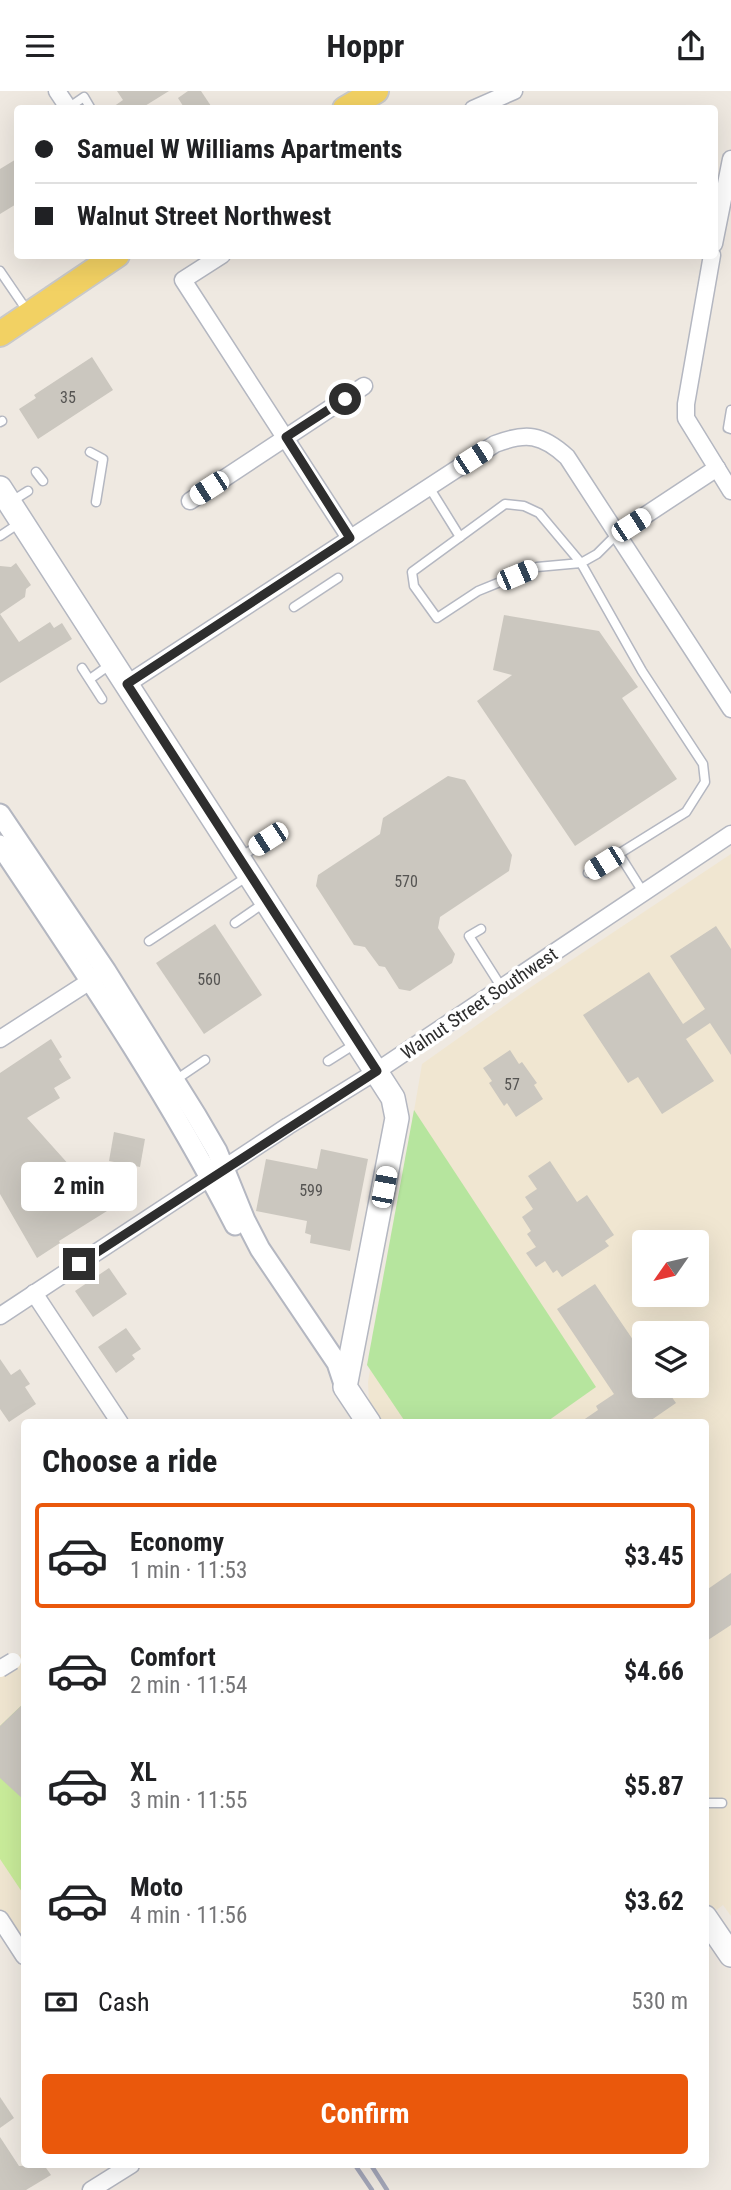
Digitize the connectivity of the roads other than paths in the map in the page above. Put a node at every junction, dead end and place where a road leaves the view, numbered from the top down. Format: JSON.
{"nodes":[{"id":1,"x":376,"y":91,"type":"edge"},
{"id":2,"x":514,"y":91,"type":"edge"},
{"id":3,"x":72,"y":105,"type":"edge"},
{"id":4,"x":89,"y":105,"type":"edge"},
{"id":5,"x":352,"y":105,"type":"edge"},
{"id":6,"x":482,"y":105,"type":"edge"},
{"id":7,"x":731,"y":159,"type":"edge"},
{"id":8,"x":718,"y":224,"type":"edge"},
{"id":9,"x":111,"y":259,"type":"edge"},
{"id":10,"x":216,"y":259,"type":"edge"},
{"id":11,"x":711,"y":259,"type":"edge"},
{"id":12,"x":0,"y":271,"type":"edge"},
{"id":13,"x":29,"y":314,"type":"junction"},
{"id":14,"x":0,"y":334,"type":"edge"},
{"id":15,"x":364,"y":386,"type":"dead end"},
{"id":16,"x":731,"y":410,"type":"edge"},
{"id":17,"x":731,"y":429,"type":"edge"},
{"id":18,"x":286,"y":437,"type":"junction"},
{"id":19,"x":90,"y":452,"type":"dead end"},
{"id":20,"x":717,"y":468,"type":"junction"},
{"id":21,"x":36,"y":472,"type":"dead end"},
{"id":22,"x":43,"y":481,"type":"dead end"},
{"id":23,"x":429,"y":487,"type":"junction"},
{"id":24,"x":731,"y":491,"type":"edge"},
{"id":25,"x":15,"y":501,"type":"edge"},
{"id":26,"x":190,"y":501,"type":"dead end"},
{"id":27,"x":96,"y":502,"type":"dead end"},
{"id":28,"x":617,"y":534,"type":"junction"},
{"id":29,"x":0,"y":536,"type":"edge"},
{"id":30,"x":460,"y":537,"type":"junction"},
{"id":31,"x":350,"y":538,"type":"junction"},
{"id":32,"x":581,"y":563,"type":"junction"},
{"id":33,"x":338,"y":578,"type":"dead end"},
{"id":34,"x":295,"y":607,"type":"dead end"},
{"id":35,"x":114,"y":663,"type":"junction"},
{"id":36,"x":82,"y":669,"type":"dead end"},
{"id":37,"x":90,"y":679,"type":"junction"},
{"id":38,"x":127,"y":684,"type":"junction"},
{"id":39,"x":102,"y":699,"type":"dead end"},
{"id":40,"x":731,"y":709,"type":"edge"},
{"id":41,"x":0,"y":814,"type":"edge"},
{"id":42,"x":731,"y":834,"type":"edge"},
{"id":43,"x":268,"y":839,"type":"dead end"},
{"id":44,"x":0,"y":845,"type":"edge"},
{"id":45,"x":619,"y":853,"type":"junction"},
{"id":46,"x":245,"y":866,"type":"junction"},
{"id":47,"x":588,"y":873,"type":"dead end"},
{"id":48,"x":644,"y":893,"type":"junction"},
{"id":49,"x":267,"y":901,"type":"junction"},
{"id":50,"x":235,"y":923,"type":"dead end"},
{"id":51,"x":481,"y":929,"type":"dead end"},
{"id":52,"x":149,"y":941,"type":"dead end"},
{"id":53,"x":98,"y":976,"type":"junction"},
{"id":54,"x":502,"y":988,"type":"junction"},
{"id":55,"x":0,"y":1039,"type":"edge"},
{"id":56,"x":358,"y":1041,"type":"junction"},
{"id":57,"x":205,"y":1060,"type":"dead end"},
{"id":58,"x":328,"y":1061,"type":"dead end"},
{"id":59,"x":377,"y":1071,"type":"junction"},
{"id":60,"x":174,"y":1081,"type":"junction"},
{"id":61,"x":217,"y":1174,"type":"junction"},
{"id":62,"x":34,"y":1293,"type":"junction"},
{"id":63,"x":0,"y":1316,"type":"edge"},
{"id":64,"x":345,"y":1387,"type":"junction"},
{"id":65,"x":117,"y":1419,"type":"edge"},
{"id":66,"x":366,"y":1419,"type":"edge"},
{"id":67,"x":709,"y":1803,"type":"edge"},
{"id":68,"x":722,"y":1803,"type":"dead end"},
{"id":69,"x":0,"y":1919,"type":"edge"},
{"id":70,"x":709,"y":1923,"type":"edge"},
{"id":71,"x":21,"y":1952,"type":"edge"},
{"id":72,"x":731,"y":1955,"type":"edge"},
{"id":73,"x":126,"y":2168,"type":"edge"},
{"id":74,"x":91,"y":2190,"type":"edge"}],
"edges":[{"from":1,"to":5,"type":"main road"},
{"from":2,"to":6,"type":"street"},
{"from":3,"to":4,"type":"lane"},
{"from":7,"to":8,"type":"street"},
{"from":9,"to":13,"type":"main road"},
{"from":10,"to":18,"type":"street"},
{"from":11,"to":20,"type":"street"},
{"from":12,"to":13,"type":"lane"},
{"from":13,"to":14,"type":"main road"},
{"from":15,"to":18,"type":"street"},
{"from":16,"to":17,"type":"lane"},
{"from":18,"to":26,"type":"street"},
{"from":18,"to":31,"type":"street"},
{"from":19,"to":27,"type":"lane"},
{"from":20,"to":24,"type":"street"},
{"from":20,"to":28,"type":"street"},
{"from":21,"to":22,"type":"lane"},
{"from":23,"to":28,"type":"street"},
{"from":23,"to":30,"type":"lane"},
{"from":23,"to":31,"type":"street"},
{"from":25,"to":29,"type":"lane"},
{"from":25,"to":35,"type":"main road"},
{"from":28,"to":32,"type":"lane"},
{"from":28,"to":40,"type":"street"},
{"from":30,"to":32,"type":"lane"},
{"from":30,"to":32,"type":"lane"},
{"from":31,"to":38,"type":"street"},
{"from":32,"to":45,"type":"lane"},
{"from":33,"to":34,"type":"lane"},
{"from":35,"to":37,"type":"lane"},
{"from":35,"to":38,"type":"main road"},
{"from":36,"to":37,"type":"lane"},
{"from":37,"to":39,"type":"lane"},
{"from":38,"to":46,"type":"main road"},
{"from":41,"to":53,"type":"street"},
{"from":42,"to":48,"type":"street","name":"Walnut Street Southwest"},
{"from":43,"to":46,"type":"lane"},
{"from":44,"to":53,"type":"street"},
{"from":45,"to":47,"type":"lane"},
{"from":45,"to":48,"type":"lane"},
{"from":46,"to":49,"type":"main road"},
{"from":46,"to":52,"type":"lane"},
{"from":48,"to":54,"type":"street","name":"Walnut Street Southwest"},
{"from":49,"to":50,"type":"lane"},
{"from":49,"to":56,"type":"main road"},
{"from":51,"to":54,"type":"lane"},
{"from":53,"to":55,"type":"street"},
{"from":53,"to":60,"type":"street"},
{"from":53,"to":61,"type":"street"},
{"from":54,"to":59,"type":"street","name":"Walnut Street Southwest"},
{"from":56,"to":58,"type":"lane"},
{"from":56,"to":59,"type":"main road"},
{"from":57,"to":60,"type":"lane"},
{"from":59,"to":61,"type":"street","name":"Walnut Street Southwest"},
{"from":59,"to":64,"type":"main road"},
{"from":60,"to":61,"type":"street"},
{"from":61,"to":62,"type":"street","name":"Walnut Street Southwest"},
{"from":61,"to":64,"type":"street"},
{"from":62,"to":63,"type":"street","name":"Walnut Street Southwest"},
{"from":62,"to":65,"type":"street"},
{"from":64,"to":66,"type":"main road"},
{"from":67,"to":68,"type":"lane"},
{"from":69,"to":71,"type":"street"},
{"from":70,"to":72,"type":"main road"},
{"from":73,"to":74,"type":"street"}]}
